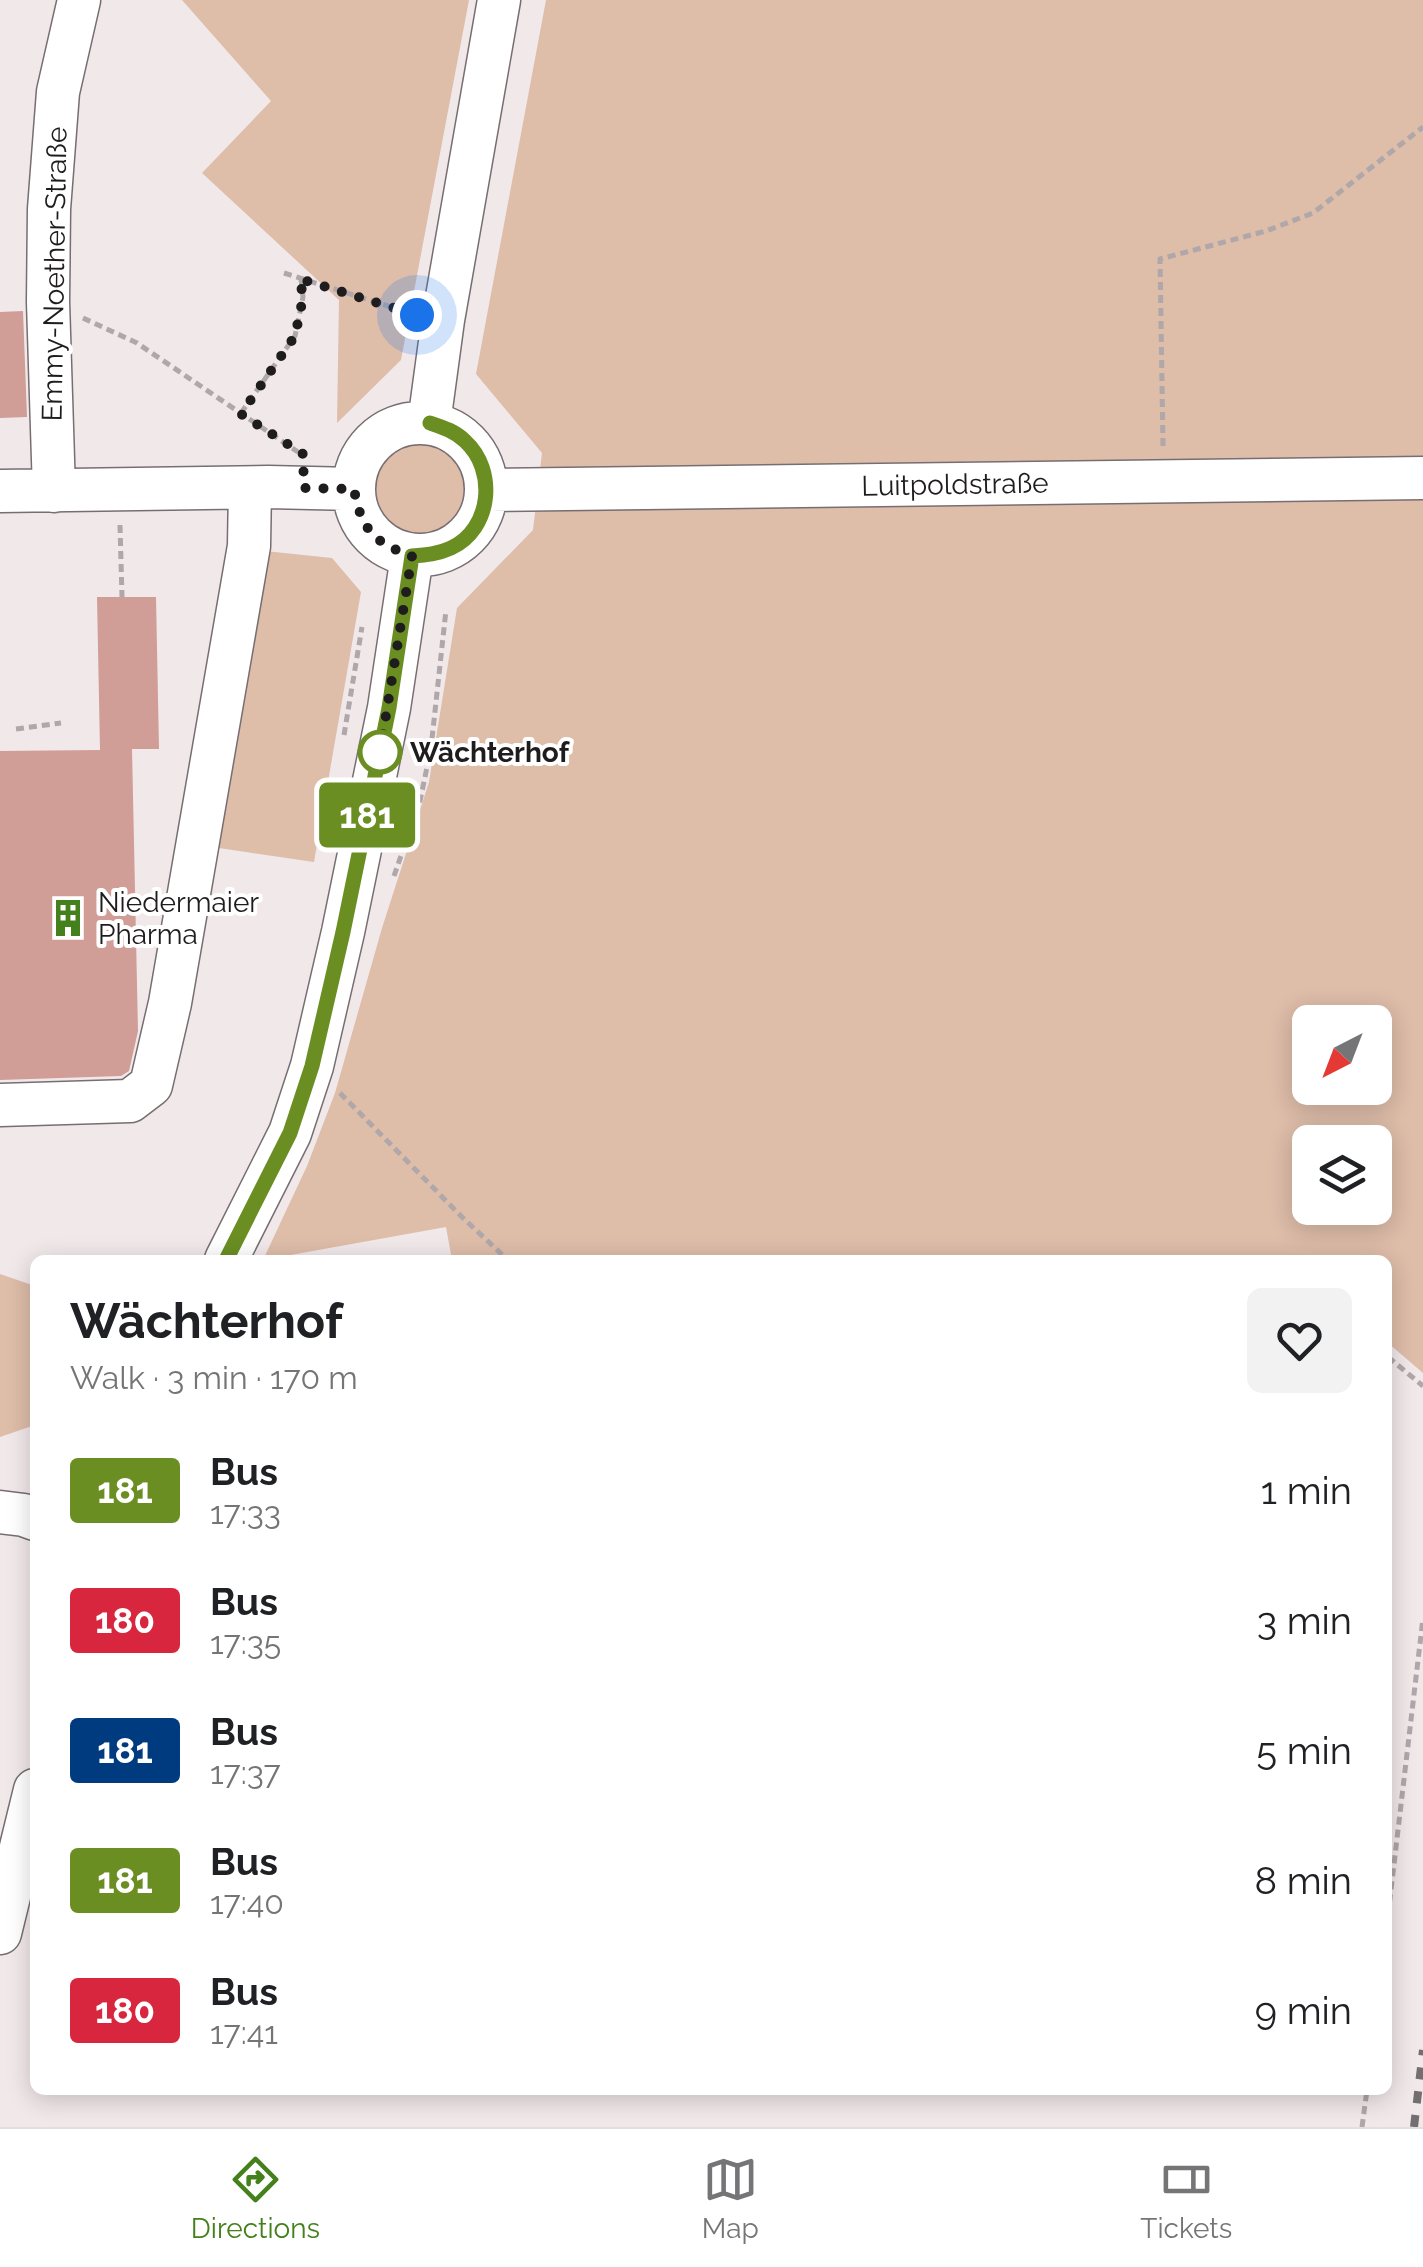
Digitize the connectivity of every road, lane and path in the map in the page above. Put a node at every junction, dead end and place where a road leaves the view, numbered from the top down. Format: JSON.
{"nodes":[{"id":1,"x":78,"y":0,"type":"edge"},
{"id":2,"x":499,"y":0,"type":"edge"},
{"id":3,"x":1423,"y":128,"type":"edge"},
{"id":4,"x":284,"y":273,"type":"dead end"},
{"id":5,"x":300,"y":279,"type":"junction"},
{"id":6,"x":48,"y":302,"type":"junction"},
{"id":7,"x":417,"y":315,"type":"dead end"},
{"id":8,"x":241,"y":414,"type":"junction"},
{"id":9,"x":430,"y":423,"type":"junction"},
{"id":10,"x":1163,"y":435,"type":"dead end"},
{"id":11,"x":303,"y":471,"type":"junction"},
{"id":12,"x":1423,"y":478,"type":"edge"},
{"id":13,"x":250,"y":488,"type":"junction"},
{"id":14,"x":354,"y":489,"type":"junction"},
{"id":15,"x":54,"y":490,"type":"junction"},
{"id":16,"x":118,"y":490,"type":"junction"},
{"id":17,"x":487,"y":490,"type":"junction"},
{"id":18,"x":0,"y":491,"type":"edge"},
{"id":19,"x":412,"y":556,"type":"junction"},
{"id":20,"x":122,"y":597,"type":"dead end"},
{"id":21,"x":61,"y":723,"type":"dead end"},
{"id":22,"x":16,"y":728,"type":"dead end"},
{"id":23,"x":420,"y":746,"type":"dead end"},
{"id":24,"x":431,"y":748,"type":"dead end"},
{"id":25,"x":333,"y":1085,"type":"dead end"},
{"id":26,"x":0,"y":1105,"type":"edge"},
{"id":27,"x":229,"y":1255,"type":"edge"},
{"id":28,"x":503,"y":1255,"type":"edge"},
{"id":29,"x":1392,"y":1360,"type":"edge"},
{"id":30,"x":1423,"y":1386,"type":"edge"},
{"id":31,"x":0,"y":1512,"type":"edge"},
{"id":32,"x":30,"y":1518,"type":"edge"},
{"id":33,"x":1423,"y":1618,"type":"edge"},
{"id":34,"x":30,"y":1810,"type":"edge"},
{"id":35,"x":1392,"y":1881,"type":"edge"},
{"id":36,"x":0,"y":1932,"type":"edge"},
{"id":37,"x":1365,"y":2095,"type":"edge"},
{"id":38,"x":1362,"y":2127,"type":"edge"}],
"edges":[{"from":1,"to":6,"type":"street","name":"Emmy-Noether-Straße"},
{"from":2,"to":9,"type":"street"},
{"from":3,"to":10,"type":"path"},
{"from":4,"to":5,"type":"path"},
{"from":5,"to":7,"type":"path"},
{"from":5,"to":8,"type":"path"},
{"from":6,"to":8,"type":"path"},
{"from":6,"to":15,"type":"street","name":"Emmy-Noether-Straße"},
{"from":8,"to":11,"type":"path"},
{"from":9,"to":14,"type":"street"},
{"from":9,"to":17,"type":"street"},
{"from":11,"to":13,"type":"street"},
{"from":11,"to":14,"type":"street"},
{"from":12,"to":17,"type":"street","name":"Luitpoldstraße"},
{"from":13,"to":16,"type":"street"},
{"from":13,"to":26,"type":"street"},
{"from":14,"to":19,"type":"street"},
{"from":15,"to":16,"type":"street"},
{"from":15,"to":18,"type":"street"},
{"from":16,"to":20,"type":"path"},
{"from":17,"to":19,"type":"street"},
{"from":19,"to":27,"type":"street"},
{"from":21,"to":22,"type":"path"},
{"from":23,"to":24,"type":"path"},
{"from":25,"to":28,"type":"path"},
{"from":29,"to":30,"type":"path"},
{"from":31,"to":32,"type":"street"},
{"from":33,"to":35,"type":"path"},
{"from":34,"to":36,"type":"street"},
{"from":37,"to":38,"type":"path"}]}
